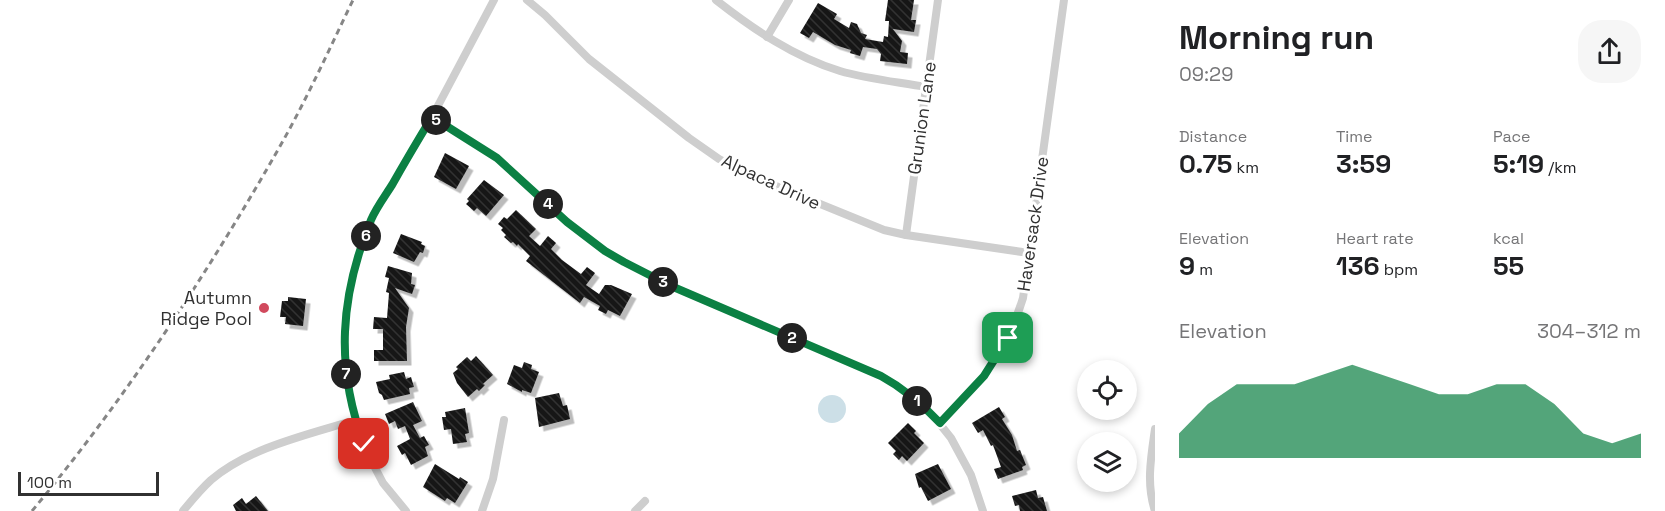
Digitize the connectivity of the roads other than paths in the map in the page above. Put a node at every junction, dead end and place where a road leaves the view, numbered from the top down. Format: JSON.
{"nodes":[{"id":1,"x":494,"y":0,"type":"edge"},
{"id":2,"x":526,"y":0,"type":"edge"},
{"id":3,"x":716,"y":0,"type":"edge"},
{"id":4,"x":789,"y":0,"type":"edge"},
{"id":5,"x":938,"y":0,"type":"edge"},
{"id":6,"x":1064,"y":0,"type":"edge"},
{"id":7,"x":767,"y":37,"type":"junction"},
{"id":8,"x":926,"y":87,"type":"junction"},
{"id":9,"x":432,"y":117,"type":"junction"},
{"id":10,"x":906,"y":235,"type":"junction"},
{"id":11,"x":1029,"y":254,"type":"junction"},
{"id":12,"x":355,"y":420,"type":"junction"},
{"id":13,"x":504,"y":420,"type":"dead end"},
{"id":14,"x":940,"y":423,"type":"junction"},
{"id":15,"x":1155,"y":429,"type":"edge"},
{"id":16,"x":645,"y":501,"type":"dead end"},
{"id":17,"x":183,"y":511,"type":"edge"},
{"id":18,"x":406,"y":511,"type":"edge"},
{"id":19,"x":482,"y":511,"type":"edge"},
{"id":20,"x":635,"y":511,"type":"edge"},
{"id":21,"x":983,"y":511,"type":"edge"},
{"id":22,"x":1155,"y":511,"type":"edge"}],
"edges":[{"from":1,"to":9,"type":"street"},
{"from":2,"to":10,"type":"street","name":"Alpaca Drive"},
{"from":3,"to":7,"type":"street"},
{"from":4,"to":7,"type":"street"},
{"from":5,"to":8,"type":"street","name":"Grunion Lane"},
{"from":6,"to":11,"type":"street","name":"Haversack Drive"},
{"from":7,"to":8,"type":"street"},
{"from":8,"to":10,"type":"street","name":"Grunion Lane"},
{"from":9,"to":12,"type":"street"},
{"from":9,"to":14,"type":"street"},
{"from":10,"to":11,"type":"street","name":"Alpaca Drive"},
{"from":11,"to":14,"type":"street","name":"Haversack Drive"},
{"from":12,"to":17,"type":"street"},
{"from":12,"to":18,"type":"street"},
{"from":13,"to":19,"type":"street"},
{"from":14,"to":21,"type":"street"},
{"from":15,"to":22,"type":"street"},
{"from":16,"to":20,"type":"street"}]}
